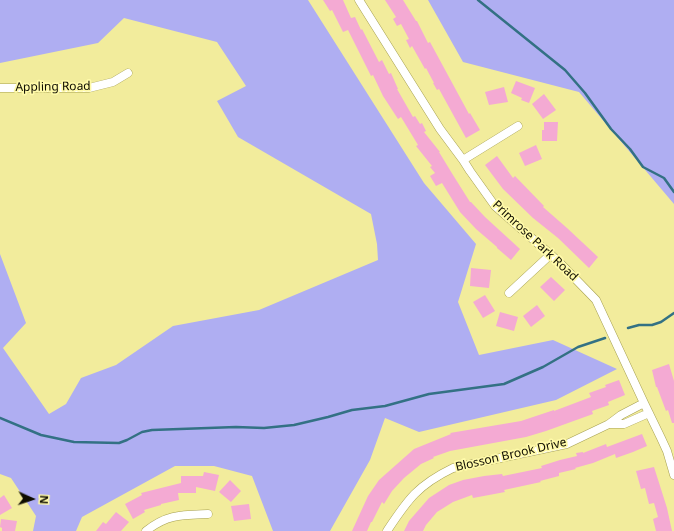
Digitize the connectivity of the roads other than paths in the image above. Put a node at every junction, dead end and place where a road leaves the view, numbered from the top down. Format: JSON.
{"nodes":[{"id":1,"x":359,"y":0,"type":"edge"},
{"id":2,"x":128,"y":73,"type":"dead end"},
{"id":3,"x":0,"y":88,"type":"edge"},
{"id":4,"x":518,"y":126,"type":"dead end"},
{"id":5,"x":463,"y":160,"type":"junction"},
{"id":6,"x":550,"y":255,"type":"junction"},
{"id":7,"x":509,"y":293,"type":"dead end"},
{"id":8,"x":644,"y":404,"type":"junction"},
{"id":9,"x":649,"y":413,"type":"junction"},
{"id":10,"x":609,"y":424,"type":"junction"},
{"id":11,"x":674,"y":475,"type":"edge"},
{"id":12,"x":208,"y":514,"type":"dead end"},
{"id":13,"x":146,"y":531,"type":"edge"},
{"id":14,"x":387,"y":531,"type":"edge"}],
"edges":[{"from":1,"to":5,"type":"street","name":"Primrose Park Road"},
{"from":2,"to":3,"type":"street","name":"Appling Road"},
{"from":4,"to":5,"type":"street"},
{"from":5,"to":6,"type":"street","name":"Primrose Park Road"},
{"from":6,"to":7,"type":"street"},
{"from":6,"to":8,"type":"street","name":"Primrose Park Road"},
{"from":8,"to":9,"type":"street","name":"Primrose Park Road"},
{"from":8,"to":10,"type":"street","name":"Blosson Brook Drive"},
{"from":9,"to":10,"type":"street","name":"Blosson Brook Drive"},
{"from":9,"to":11,"type":"street","name":"Primrose Park Road"},
{"from":10,"to":14,"type":"street","name":"Blosson Brook Drive"},
{"from":12,"to":13,"type":"street"}]}
